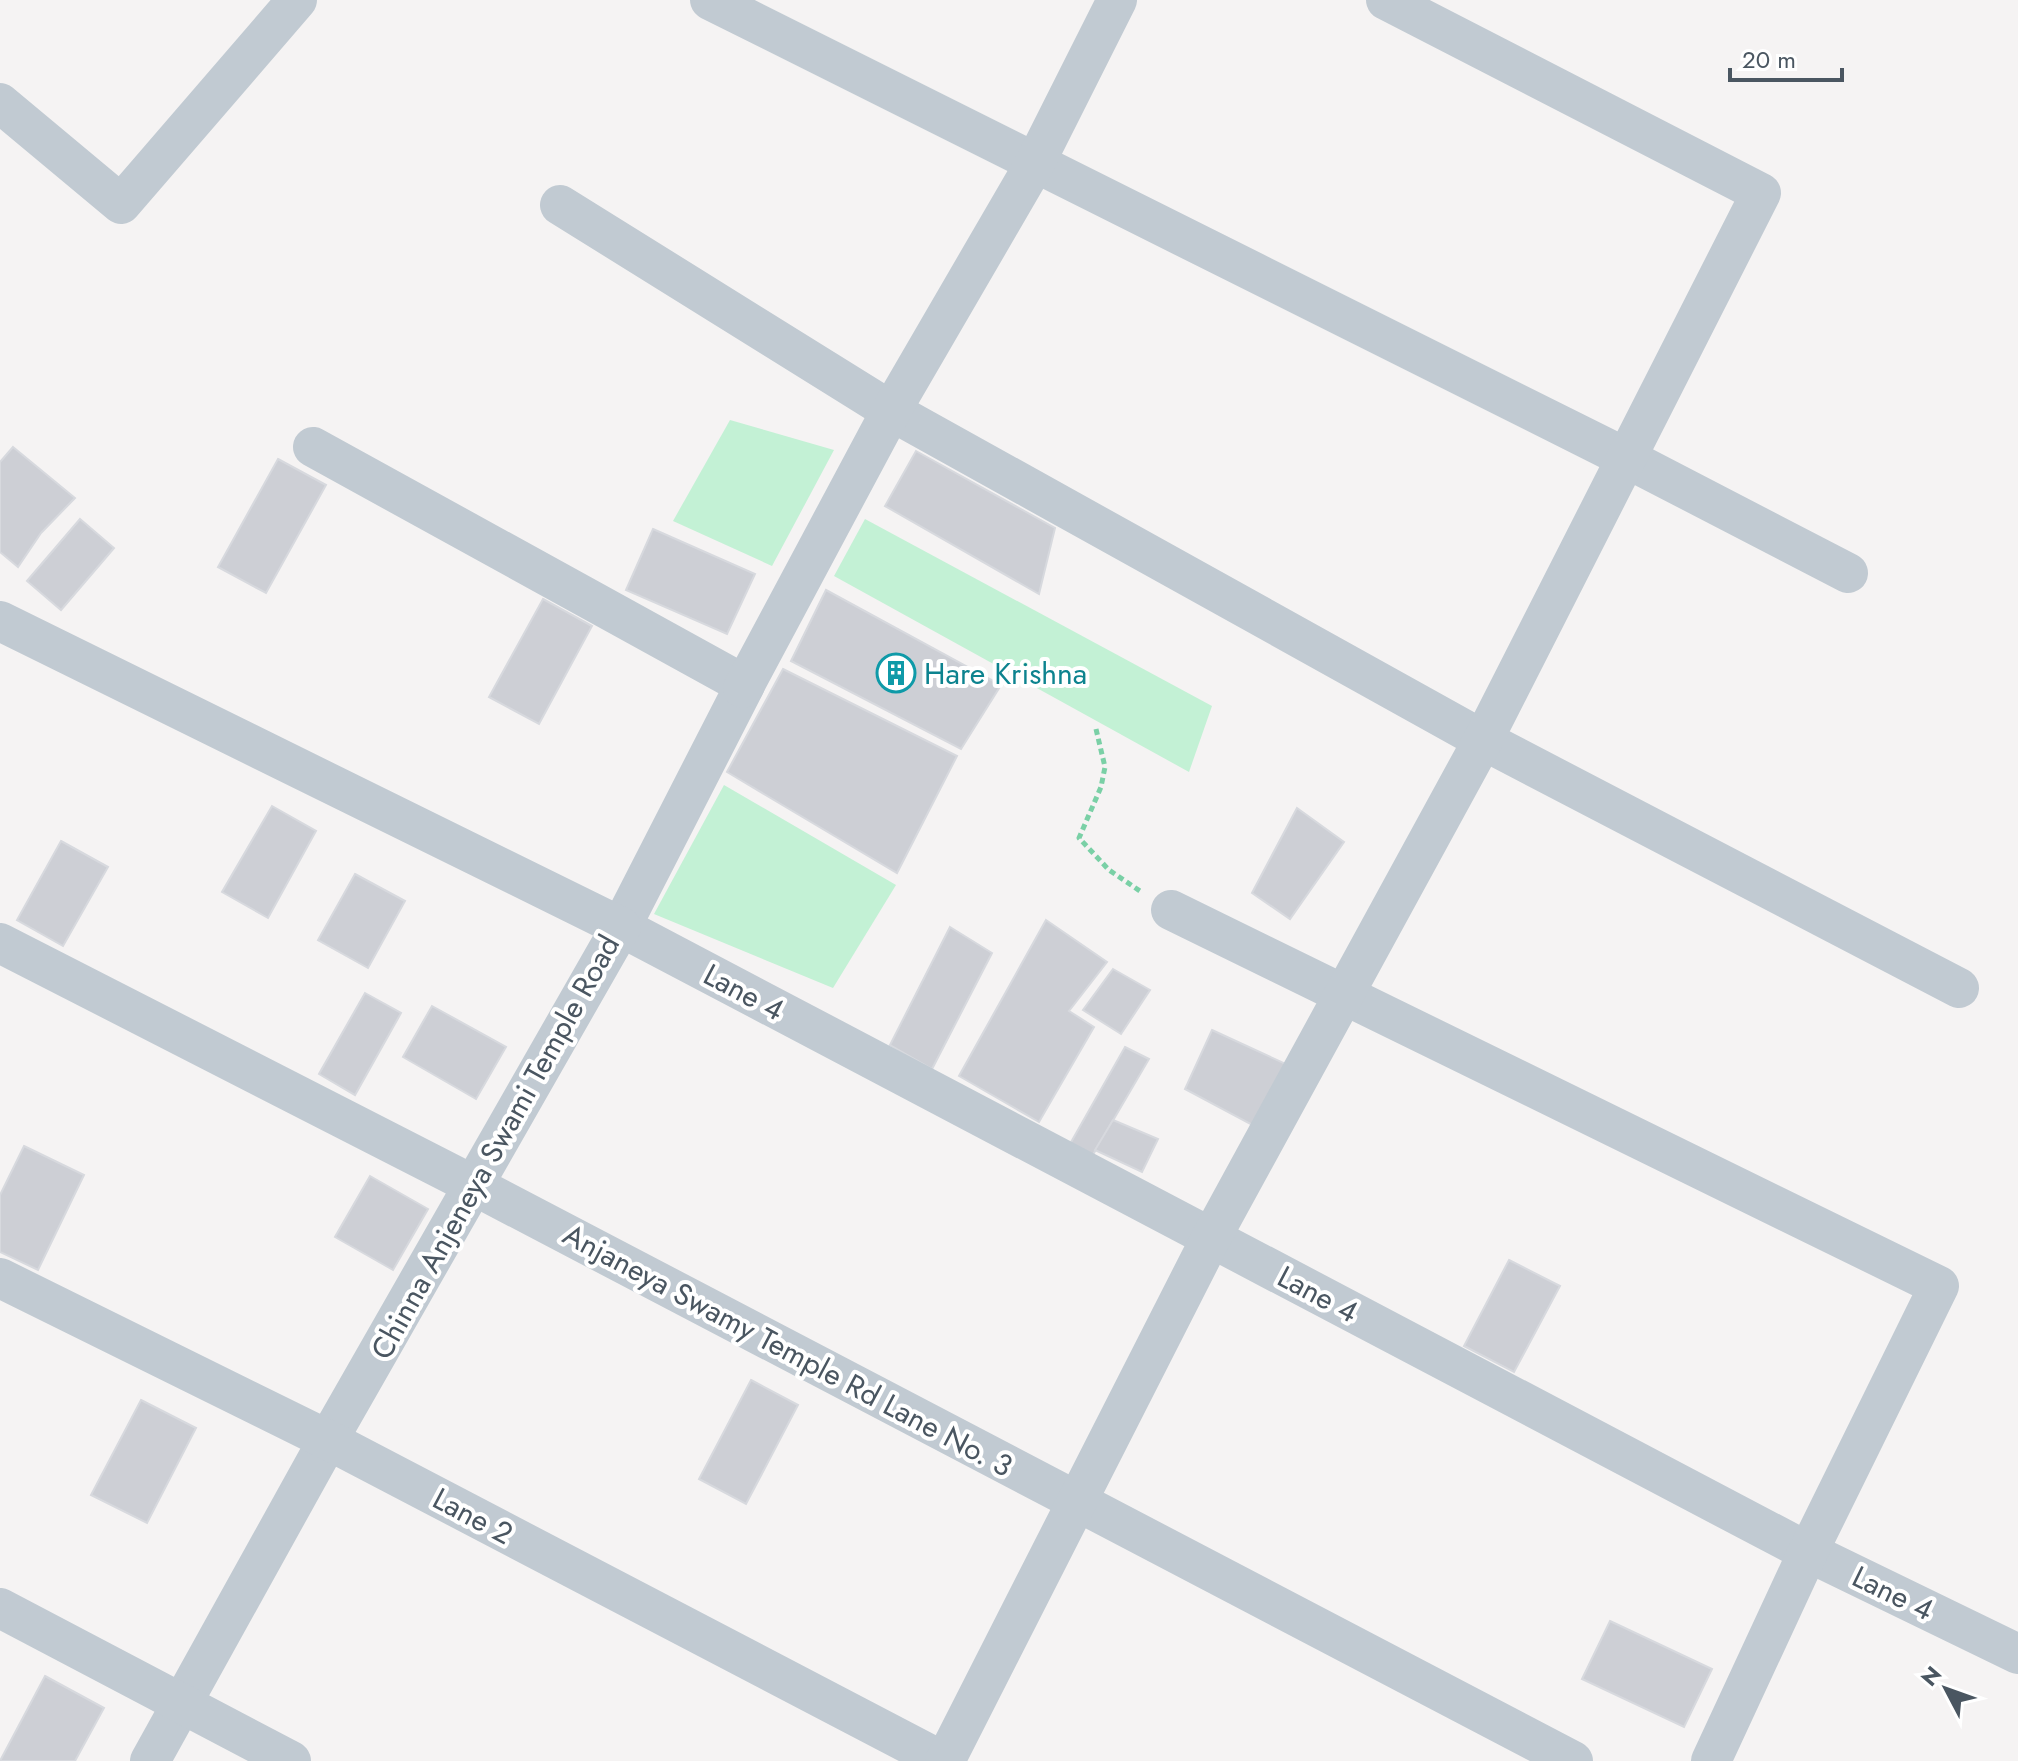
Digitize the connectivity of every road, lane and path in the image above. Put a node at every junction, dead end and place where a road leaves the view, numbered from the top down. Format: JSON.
{"nodes":[{"id":1,"x":297,"y":0,"type":"edge"},
{"id":2,"x":710,"y":0,"type":"edge"},
{"id":3,"x":1117,"y":0,"type":"edge"},
{"id":4,"x":1386,"y":0,"type":"edge"},
{"id":5,"x":0,"y":103,"type":"edge"},
{"id":6,"x":1034,"y":165,"type":"junction"},
{"id":7,"x":560,"y":205,"type":"dead end"},
{"id":8,"x":891,"y":411,"type":"junction"},
{"id":9,"x":313,"y":447,"type":"dead end"},
{"id":10,"x":1628,"y":459,"type":"junction"},
{"id":11,"x":1848,"y":573,"type":"dead end"},
{"id":12,"x":0,"y":621,"type":"edge"},
{"id":13,"x":743,"y":688,"type":"junction"},
{"id":14,"x":1096,"y":729,"type":"dead end"},
{"id":15,"x":1483,"y":740,"type":"junction"},
{"id":16,"x":1159,"y":903,"type":"joint"},
{"id":17,"x":621,"y":927,"type":"junction"},
{"id":18,"x":0,"y":943,"type":"edge"},
{"id":19,"x":1959,"y":988,"type":"dead end"},
{"id":20,"x":1345,"y":996,"type":"junction"},
{"id":21,"x":475,"y":1186,"type":"junction"},
{"id":22,"x":1211,"y":1238,"type":"junction"},
{"id":23,"x":0,"y":1278,"type":"edge"},
{"id":24,"x":328,"y":1440,"type":"junction"},
{"id":25,"x":1075,"y":1500,"type":"junction"},
{"id":26,"x":1808,"y":1552,"type":"junction"},
{"id":27,"x":0,"y":1608,"type":"edge"},
{"id":28,"x":2018,"y":1654,"type":"edge"},
{"id":29,"x":183,"y":1703,"type":"junction"},
{"id":30,"x":150,"y":1761,"type":"edge"},
{"id":31,"x":291,"y":1761,"type":"edge"},
{"id":32,"x":943,"y":1761,"type":"edge"},
{"id":33,"x":1573,"y":1761,"type":"edge"},
{"id":34,"x":1711,"y":1761,"type":"edge"}],
"edges":[{"from":1,"to":5,"type":"street"},
{"from":2,"to":6,"type":"street"},
{"from":3,"to":6,"type":"street"},
{"from":4,"to":10,"type":"street"},
{"from":6,"to":8,"type":"street"},
{"from":6,"to":10,"type":"street"},
{"from":7,"to":8,"type":"street"},
{"from":8,"to":13,"type":"street"},
{"from":8,"to":15,"type":"street"},
{"from":9,"to":13,"type":"street"},
{"from":10,"to":11,"type":"street"},
{"from":10,"to":15,"type":"street"},
{"from":12,"to":17,"type":"street","name":"Chinna Anjeneya Swami Temple Road"},
{"from":13,"to":17,"type":"street"},
{"from":14,"to":16,"type":"path"},
{"from":15,"to":19,"type":"street"},
{"from":15,"to":20,"type":"street"},
{"from":16,"to":20,"type":"street"},
{"from":17,"to":21,"type":"street","name":"Chinna Anjeneya Swami Temple Road"},
{"from":17,"to":22,"type":"street","name":"Lane 4"},
{"from":18,"to":21,"type":"street","name":"Anjaneya Swamy Temple Rd Lane No. 3"},
{"from":20,"to":22,"type":"street"},
{"from":20,"to":26,"type":"street"},
{"from":21,"to":24,"type":"street","name":"Chinna Anjeneya Swami Temple Road"},
{"from":21,"to":25,"type":"street","name":"Anjaneya Swamy Temple Rd Lane No. 3"},
{"from":22,"to":25,"type":"street"},
{"from":22,"to":26,"type":"street","name":"Lane 4"},
{"from":23,"to":24,"type":"street","name":"Lane 2"},
{"from":24,"to":29,"type":"street","name":"Chinna Anjeneya Swami Temple Road"},
{"from":24,"to":32,"type":"street","name":"Lane 2"},
{"from":25,"to":32,"type":"street"},
{"from":25,"to":33,"type":"street","name":"Anjaneya Swamy Temple Rd Lane No. 3"},
{"from":26,"to":28,"type":"street","name":"Lane 4"},
{"from":26,"to":34,"type":"street"},
{"from":27,"to":29,"type":"street"},
{"from":29,"to":30,"type":"street","name":"Chinna Anjeneya Swami Temple Road"},
{"from":29,"to":31,"type":"street"}]}
